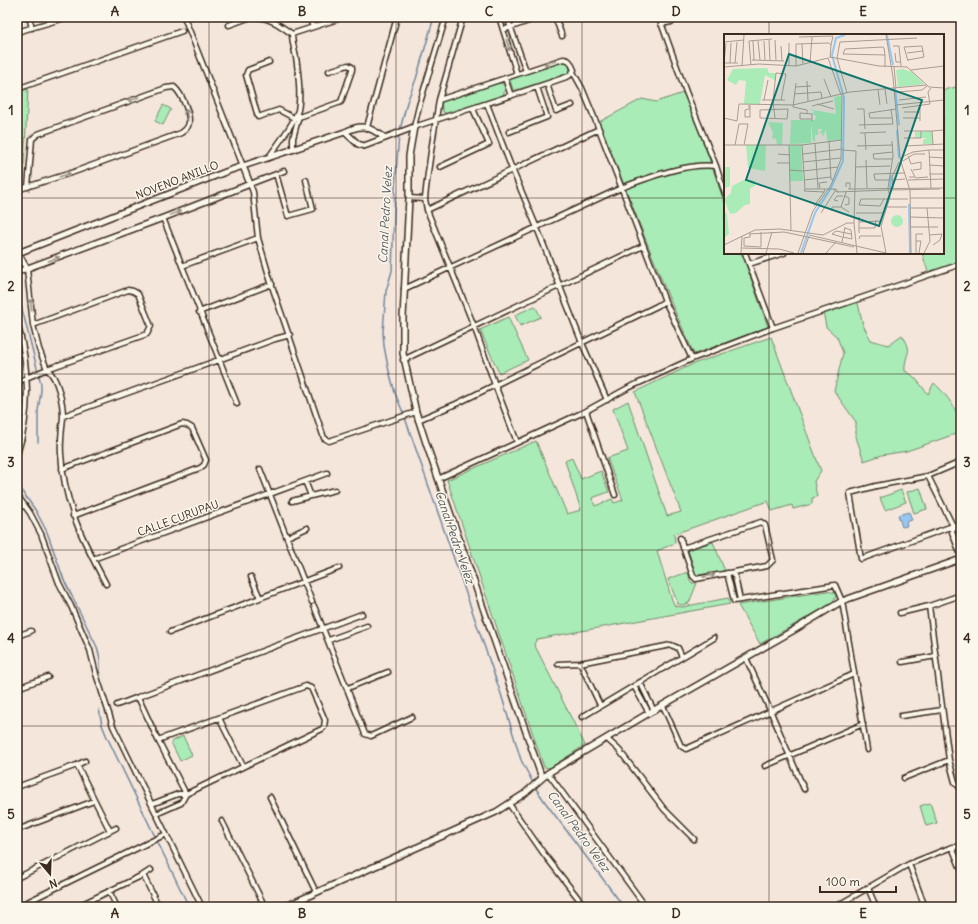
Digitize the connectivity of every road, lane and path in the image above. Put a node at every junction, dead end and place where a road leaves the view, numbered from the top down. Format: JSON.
{"nodes":[{"id":1,"x":29,"y":17,"type":"edge"},
{"id":2,"x":68,"y":17,"type":"edge"},
{"id":3,"x":184,"y":17,"type":"edge"},
{"id":4,"x":251,"y":17,"type":"edge"},
{"id":5,"x":259,"y":17,"type":"edge"},
{"id":6,"x":309,"y":17,"type":"edge"},
{"id":7,"x":344,"y":17,"type":"edge"},
{"id":8,"x":397,"y":17,"type":"edge"},
{"id":9,"x":446,"y":17,"type":"edge"},
{"id":10,"x":463,"y":17,"type":"edge"},
{"id":11,"x":498,"y":17,"type":"edge"},
{"id":12,"x":507,"y":17,"type":"edge"},
{"id":13,"x":540,"y":17,"type":"edge"},
{"id":14,"x":555,"y":17,"type":"edge"},
{"id":15,"x":659,"y":17,"type":"edge"},
{"id":16,"x":682,"y":17,"type":"edge"},
{"id":17,"x":661,"y":24,"type":"junction"},
{"id":18,"x":229,"y":26,"type":"dead end"},
{"id":19,"x":313,"y":27,"type":"junction"},
{"id":20,"x":511,"y":27,"type":"junction"},
{"id":21,"x":32,"y":28,"type":"junction"},
{"id":22,"x":503,"y":30,"type":"junction"},
{"id":23,"x":182,"y":31,"type":"dead end"},
{"id":24,"x":17,"y":32,"type":"edge"},
{"id":25,"x":292,"y":34,"type":"junction"},
{"id":26,"x":562,"y":36,"type":"dead end"},
{"id":27,"x":269,"y":62,"type":"dead end"},
{"id":28,"x":329,"y":71,"type":"dead end"},
{"id":29,"x":526,"y":71,"type":"junction"},
{"id":30,"x":573,"y":72,"type":"junction"},
{"id":31,"x":517,"y":74,"type":"junction"},
{"id":32,"x":505,"y":78,"type":"junction"},
{"id":33,"x":547,"y":84,"type":"junction"},
{"id":34,"x":537,"y":87,"type":"junction"},
{"id":35,"x":17,"y":90,"type":"edge"},
{"id":36,"x":511,"y":96,"type":"junction"},
{"id":37,"x":439,"y":100,"type":"junction"},
{"id":38,"x":487,"y":104,"type":"junction"},
{"id":39,"x":572,"y":105,"type":"dead end"},
{"id":40,"x":473,"y":109,"type":"junction"},
{"id":41,"x":297,"y":118,"type":"junction"},
{"id":42,"x":436,"y":120,"type":"junction"},
{"id":43,"x":367,"y":126,"type":"junction"},
{"id":44,"x":414,"y":127,"type":"junction"},
{"id":45,"x":599,"y":129,"type":"junction"},
{"id":46,"x":345,"y":132,"type":"junction"},
{"id":47,"x":509,"y":132,"type":"dead end"},
{"id":48,"x":384,"y":137,"type":"junction"},
{"id":49,"x":293,"y":150,"type":"junction"},
{"id":50,"x":268,"y":158,"type":"junction"},
{"id":51,"x":243,"y":166,"type":"junction"},
{"id":52,"x":716,"y":166,"type":"junction"},
{"id":53,"x":440,"y":167,"type":"dead end"},
{"id":54,"x":512,"y":169,"type":"junction"},
{"id":55,"x":284,"y":171,"type":"dead end"},
{"id":56,"x":276,"y":174,"type":"junction"},
{"id":57,"x":306,"y":180,"type":"dead end"},
{"id":58,"x":250,"y":184,"type":"junction"},
{"id":59,"x":28,"y":187,"type":"junction"},
{"id":60,"x":621,"y":188,"type":"junction"},
{"id":61,"x":17,"y":190,"type":"edge"},
{"id":62,"x":724,"y":191,"type":"edge"},
{"id":63,"x":408,"y":198,"type":"junction"},
{"id":64,"x":425,"y":199,"type":"junction"},
{"id":65,"x":427,"y":210,"type":"junction"},
{"id":66,"x":163,"y":218,"type":"junction"},
{"id":67,"x":537,"y":228,"type":"junction"},
{"id":68,"x":258,"y":238,"type":"junction"},
{"id":69,"x":643,"y":246,"type":"junction"},
{"id":70,"x":18,"y":253,"type":"edge"},
{"id":71,"x":745,"y":254,"type":"edge"},
{"id":72,"x":781,"y":254,"type":"edge"},
{"id":73,"x":749,"y":264,"type":"junction"},
{"id":74,"x":961,"y":264,"type":"edge"},
{"id":75,"x":182,"y":266,"type":"junction"},
{"id":76,"x":451,"y":268,"type":"junction"},
{"id":77,"x":27,"y":269,"type":"junction"},
{"id":78,"x":17,"y":272,"type":"edge"},
{"id":79,"x":272,"y":284,"type":"junction"},
{"id":80,"x":558,"y":286,"type":"junction"},
{"id":81,"x":404,"y":289,"type":"junction"},
{"id":82,"x":665,"y":301,"type":"junction"},
{"id":83,"x":199,"y":312,"type":"junction"},
{"id":84,"x":17,"y":321,"type":"edge"},
{"id":85,"x":33,"y":325,"type":"junction"},
{"id":86,"x":474,"y":326,"type":"junction"},
{"id":87,"x":773,"y":328,"type":"junction"},
{"id":88,"x":18,"y":331,"type":"edge"},
{"id":89,"x":290,"y":335,"type":"junction"},
{"id":90,"x":582,"y":343,"type":"junction"},
{"id":91,"x":692,"y":359,"type":"junction"},
{"id":92,"x":219,"y":360,"type":"junction"},
{"id":93,"x":404,"y":360,"type":"junction"},
{"id":94,"x":47,"y":369,"type":"junction"},
{"id":95,"x":26,"y":377,"type":"junction"},
{"id":96,"x":17,"y":382,"type":"edge"},
{"id":97,"x":494,"y":385,"type":"junction"},
{"id":98,"x":608,"y":400,"type":"junction"},
{"id":99,"x":237,"y":404,"type":"dead end"},
{"id":100,"x":586,"y":411,"type":"junction"},
{"id":101,"x":414,"y":413,"type":"junction"},
{"id":102,"x":63,"y":416,"type":"junction"},
{"id":103,"x":418,"y":420,"type":"junction"},
{"id":104,"x":23,"y":430,"type":"junction"},
{"id":105,"x":17,"y":432,"type":"edge"},
{"id":106,"x":517,"y":442,"type":"junction"},
{"id":107,"x":17,"y":455,"type":"edge"},
{"id":108,"x":961,"y":462,"type":"edge"},
{"id":109,"x":62,"y":469,"type":"junction"},
{"id":110,"x":260,"y":469,"type":"dead end"},
{"id":111,"x":327,"y":473,"type":"dead end"},
{"id":112,"x":928,"y":476,"type":"junction"},
{"id":113,"x":438,"y":479,"type":"junction"},
{"id":114,"x":305,"y":481,"type":"junction"},
{"id":115,"x":335,"y":490,"type":"dead end"},
{"id":116,"x":269,"y":493,"type":"junction"},
{"id":117,"x":614,"y":495,"type":"dead end"},
{"id":118,"x":17,"y":496,"type":"edge"},
{"id":119,"x":311,"y":496,"type":"junction"},
{"id":120,"x":292,"y":501,"type":"dead end"},
{"id":121,"x":25,"y":506,"type":"junction"},
{"id":122,"x":17,"y":507,"type":"edge"},
{"id":123,"x":73,"y":516,"type":"junction"},
{"id":124,"x":961,"y":523,"type":"edge"},
{"id":125,"x":953,"y":526,"type":"junction"},
{"id":126,"x":308,"y":528,"type":"dead end"},
{"id":127,"x":961,"y":534,"type":"edge"},
{"id":128,"x":287,"y":537,"type":"junction"},
{"id":129,"x":680,"y":538,"type":"dead end"},
{"id":130,"x":683,"y":548,"type":"junction"},
{"id":131,"x":961,"y":558,"type":"edge"},
{"id":132,"x":92,"y":559,"type":"junction"},
{"id":133,"x":339,"y":568,"type":"dead end"},
{"id":134,"x":734,"y":572,"type":"junction"},
{"id":135,"x":727,"y":573,"type":"junction"},
{"id":136,"x":251,"y":577,"type":"dead end"},
{"id":137,"x":304,"y":581,"type":"junction"},
{"id":138,"x":106,"y":584,"type":"dead end"},
{"id":139,"x":961,"y":595,"type":"edge"},
{"id":140,"x":260,"y":598,"type":"junction"},
{"id":141,"x":740,"y":600,"type":"junction"},
{"id":142,"x":842,"y":601,"type":"junction"},
{"id":143,"x":929,"y":606,"type":"junction"},
{"id":144,"x":900,"y":612,"type":"dead end"},
{"id":145,"x":362,"y":614,"type":"dead end"},
{"id":146,"x":367,"y":626,"type":"dead end"},
{"id":147,"x":324,"y":628,"type":"junction"},
{"id":148,"x":31,"y":631,"type":"dead end"},
{"id":149,"x":170,"y":632,"type":"dead end"},
{"id":150,"x":17,"y":636,"type":"edge"},
{"id":151,"x":714,"y":638,"type":"dead end"},
{"id":152,"x":329,"y":640,"type":"junction"},
{"id":153,"x":936,"y":656,"type":"junction"},
{"id":154,"x":682,"y":657,"type":"junction"},
{"id":155,"x":746,"y":658,"type":"junction"},
{"id":156,"x":902,"y":662,"type":"dead end"},
{"id":157,"x":580,"y":663,"type":"junction"},
{"id":158,"x":558,"y":664,"type":"dead end"},
{"id":159,"x":388,"y":672,"type":"dead end"},
{"id":160,"x":854,"y":674,"type":"junction"},
{"id":161,"x":48,"y":677,"type":"dead end"},
{"id":162,"x":640,"y":682,"type":"junction"},
{"id":163,"x":634,"y":686,"type":"junction"},
{"id":164,"x":17,"y":688,"type":"edge"},
{"id":165,"x":348,"y":688,"type":"junction"},
{"id":166,"x":138,"y":697,"type":"junction"},
{"id":167,"x":117,"y":705,"type":"dead end"},
{"id":168,"x":600,"y":706,"type":"junction"},
{"id":169,"x":664,"y":706,"type":"junction"},
{"id":170,"x":770,"y":710,"type":"junction"},
{"id":171,"x":942,"y":710,"type":"junction"},
{"id":172,"x":652,"y":712,"type":"junction"},
{"id":173,"x":901,"y":716,"type":"dead end"},
{"id":174,"x":412,"y":717,"type":"dead end"},
{"id":175,"x":582,"y":717,"type":"dead end"},
{"id":176,"x":219,"y":718,"type":"junction"},
{"id":177,"x":863,"y":724,"type":"junction"},
{"id":178,"x":606,"y":739,"type":"junction"},
{"id":179,"x":158,"y":740,"type":"junction"},
{"id":180,"x":867,"y":750,"type":"dead end"},
{"id":181,"x":789,"y":756,"type":"junction"},
{"id":182,"x":949,"y":760,"type":"junction"},
{"id":183,"x":85,"y":761,"type":"dead end"},
{"id":184,"x":77,"y":765,"type":"junction"},
{"id":185,"x":243,"y":766,"type":"junction"},
{"id":186,"x":765,"y":766,"type":"dead end"},
{"id":187,"x":548,"y":773,"type":"junction"},
{"id":188,"x":542,"y":778,"type":"junction"},
{"id":189,"x":904,"y":778,"type":"dead end"},
{"id":190,"x":17,"y":787,"type":"edge"},
{"id":191,"x":804,"y":789,"type":"dead end"},
{"id":192,"x":961,"y":789,"type":"edge"},
{"id":193,"x":186,"y":794,"type":"junction"},
{"id":194,"x":270,"y":797,"type":"dead end"},
{"id":195,"x":94,"y":802,"type":"junction"},
{"id":196,"x":152,"y":804,"type":"junction"},
{"id":197,"x":509,"y":804,"type":"junction"},
{"id":198,"x":156,"y":814,"type":"junction"},
{"id":199,"x":222,"y":821,"type":"dead end"},
{"id":200,"x":116,"y":828,"type":"dead end"},
{"id":201,"x":17,"y":830,"type":"edge"},
{"id":202,"x":110,"y":831,"type":"junction"},
{"id":203,"x":166,"y":834,"type":"junction"},
{"id":204,"x":694,"y":839,"type":"dead end"},
{"id":205,"x":952,"y":847,"type":"junction"},
{"id":206,"x":961,"y":847,"type":"edge"},
{"id":207,"x":909,"y":864,"type":"junction"},
{"id":208,"x":961,"y":869,"type":"edge"},
{"id":209,"x":151,"y":870,"type":"dead end"},
{"id":210,"x":143,"y":875,"type":"junction"},
{"id":211,"x":17,"y":878,"type":"edge"},
{"id":212,"x":868,"y":888,"type":"junction"},
{"id":213,"x":109,"y":891,"type":"junction"},
{"id":214,"x":316,"y":892,"type":"junction"},
{"id":215,"x":17,"y":907,"type":"edge"},
{"id":216,"x":76,"y":907,"type":"edge"},
{"id":217,"x":117,"y":907,"type":"edge"},
{"id":218,"x":159,"y":907,"type":"edge"},
{"id":219,"x":202,"y":907,"type":"edge"},
{"id":220,"x":265,"y":907,"type":"edge"},
{"id":221,"x":284,"y":907,"type":"edge"},
{"id":222,"x":585,"y":907,"type":"edge"},
{"id":223,"x":646,"y":907,"type":"edge"},
{"id":224,"x":835,"y":907,"type":"edge"},
{"id":225,"x":876,"y":907,"type":"edge"},
{"id":226,"x":925,"y":907,"type":"edge"}],
"edges":[{"from":1,"to":21,"type":"street"},
{"from":2,"to":21,"type":"street"},
{"from":3,"to":51,"type":"street"},
{"from":4,"to":18,"type":"street"},
{"from":5,"to":25,"type":"street"},
{"from":6,"to":19,"type":"street"},
{"from":7,"to":19,"type":"street"},
{"from":8,"to":43,"type":"street"},
{"from":9,"to":44,"type":"street"},
{"from":10,"to":37,"type":"street"},
{"from":11,"to":22,"type":"street"},
{"from":12,"to":20,"type":"street"},
{"from":13,"to":20,"type":"street"},
{"from":14,"to":26,"type":"street"},
{"from":15,"to":17,"type":"street"},
{"from":16,"to":17,"type":"street"},
{"from":17,"to":52,"type":"street"},
{"from":19,"to":25,"type":"street"},
{"from":20,"to":22,"type":"street"},
{"from":20,"to":29,"type":"street"},
{"from":21,"to":24,"type":"street"},
{"from":22,"to":31,"type":"street","one_way":true},
{"from":23,"to":35,"type":"street"},
{"from":25,"to":41,"type":"street"},
{"from":27,"to":41,"type":"street"},
{"from":28,"to":41,"type":"street"},
{"from":30,"to":29,"type":"street","one_way":true},
{"from":29,"to":31,"type":"street"},
{"from":30,"to":33,"type":"street"},
{"from":30,"to":45,"type":"street"},
{"from":31,"to":32,"type":"street"},
{"from":32,"to":36,"type":"street"},
{"from":32,"to":37,"type":"street"},
{"from":33,"to":34,"type":"street"},
{"from":33,"to":39,"type":"street"},
{"from":34,"to":36,"type":"street"},
{"from":34,"to":47,"type":"street"},
{"from":36,"to":38,"type":"street"},
{"from":37,"to":42,"type":"street"},
{"from":38,"to":40,"type":"street"},
{"from":38,"to":54,"type":"street"},
{"from":40,"to":42,"type":"street"},
{"from":40,"to":53,"type":"street"},
{"from":41,"to":49,"type":"street"},
{"from":41,"to":50,"type":"street"},
{"from":42,"to":44,"type":"street"},
{"from":42,"to":64,"type":"street"},
{"from":43,"to":46,"type":"street","name":"NOVENO ANILLO"},
{"from":43,"to":48,"type":"street"},
{"from":44,"to":48,"type":"street"},
{"from":44,"to":63,"type":"street"},
{"from":45,"to":54,"type":"street"},
{"from":45,"to":60,"type":"street"},
{"from":46,"to":48,"type":"street"},
{"from":46,"to":49,"type":"street","name":"NOVENO ANILLO"},
{"from":49,"to":50,"type":"street","name":"NOVENO ANILLO"},
{"from":50,"to":51,"type":"street","name":"NOVENO ANILLO"},
{"from":51,"to":58,"type":"street"},
{"from":51,"to":70,"type":"street","name":"NOVENO ANILLO"},
{"from":52,"to":60,"type":"street"},
{"from":52,"to":62,"type":"street"},
{"from":54,"to":65,"type":"street"},
{"from":54,"to":67,"type":"street"},
{"from":55,"to":56,"type":"street"},
{"from":56,"to":57,"type":"street"},
{"from":56,"to":58,"type":"street"},
{"from":66,"to":58,"type":"street","one_way":true},
{"from":58,"to":68,"type":"street"},
{"from":59,"to":59,"type":"street","one_way":true},
{"from":59,"to":61,"type":"street"},
{"from":60,"to":67,"type":"street"},
{"from":60,"to":69,"type":"street"},
{"from":63,"to":64,"type":"street"},
{"from":63,"to":81,"type":"street"},
{"from":64,"to":65,"type":"street"},
{"from":65,"to":76,"type":"street"},
{"from":66,"to":75,"type":"street"},
{"from":77,"to":66,"type":"street","one_way":true},
{"from":67,"to":76,"type":"street"},
{"from":67,"to":80,"type":"street"},
{"from":68,"to":75,"type":"street"},
{"from":68,"to":79,"type":"street"},
{"from":69,"to":80,"type":"street"},
{"from":69,"to":82,"type":"street"},
{"from":70,"to":77,"type":"street"},
{"from":71,"to":73,"type":"street"},
{"from":72,"to":73,"type":"street"},
{"from":73,"to":87,"type":"street"},
{"from":74,"to":87,"type":"street"},
{"from":75,"to":83,"type":"street"},
{"from":76,"to":81,"type":"street"},
{"from":76,"to":86,"type":"street"},
{"from":77,"to":78,"type":"street"},
{"from":85,"to":77,"type":"street","one_way":true},
{"from":79,"to":83,"type":"street"},
{"from":79,"to":89,"type":"street"},
{"from":80,"to":86,"type":"street"},
{"from":80,"to":90,"type":"street"},
{"from":81,"to":93,"type":"street"},
{"from":82,"to":90,"type":"street"},
{"from":82,"to":91,"type":"street"},
{"from":83,"to":92,"type":"street"},
{"from":84,"to":88,"type":"street"},
{"from":85,"to":94,"type":"street"},
{"from":85,"to":94,"type":"street"},
{"from":86,"to":93,"type":"street"},
{"from":86,"to":97,"type":"street"},
{"from":87,"to":91,"type":"street"},
{"from":88,"to":95,"type":"street"},
{"from":89,"to":92,"type":"street"},
{"from":89,"to":101,"type":"street"},
{"from":90,"to":97,"type":"street"},
{"from":90,"to":98,"type":"street"},
{"from":91,"to":98,"type":"street"},
{"from":92,"to":99,"type":"street"},
{"from":92,"to":102,"type":"street"},
{"from":93,"to":101,"type":"street"},
{"from":94,"to":95,"type":"street"},
{"from":94,"to":102,"type":"street"},
{"from":95,"to":96,"type":"street"},
{"from":95,"to":104,"type":"street"},
{"from":97,"to":103,"type":"street"},
{"from":97,"to":106,"type":"street"},
{"from":98,"to":100,"type":"street"},
{"from":100,"to":106,"type":"street"},
{"from":100,"to":117,"type":"street"},
{"from":101,"to":103,"type":"street"},
{"from":102,"to":109,"type":"street"},
{"from":103,"to":113,"type":"street"},
{"from":104,"to":105,"type":"street"},
{"from":104,"to":107,"type":"street"},
{"from":106,"to":113,"type":"street"},
{"from":108,"to":112,"type":"street"},
{"from":109,"to":123,"type":"street"},
{"from":109,"to":123,"type":"street"},
{"from":110,"to":116,"type":"street"},
{"from":111,"to":114,"type":"street","name":"CALLE CURUPAU"},
{"from":112,"to":125,"type":"street"},
{"from":112,"to":125,"type":"street"},
{"from":113,"to":188,"type":"street"},
{"from":114,"to":116,"type":"street","name":"CALLE CURUPAU"},
{"from":114,"to":119,"type":"street"},
{"from":115,"to":119,"type":"street"},
{"from":116,"to":128,"type":"street"},
{"from":116,"to":132,"type":"street","name":"CALLE CURUPAU"},
{"from":118,"to":121,"type":"street"},
{"from":119,"to":120,"type":"street"},
{"from":121,"to":122,"type":"street"},
{"from":121,"to":196,"type":"street"},
{"from":123,"to":132,"type":"street"},
{"from":124,"to":125,"type":"street"},
{"from":125,"to":127,"type":"street"},
{"from":125,"to":131,"type":"street"},
{"from":126,"to":128,"type":"street"},
{"from":128,"to":137,"type":"street"},
{"from":129,"to":130,"type":"street"},
{"from":134,"to":130,"type":"street","one_way":true},
{"from":130,"to":135,"type":"street","one_way":true},
{"from":131,"to":142,"type":"street"},
{"from":132,"to":138,"type":"street"},
{"from":133,"to":137,"type":"street"},
{"from":134,"to":135,"type":"street"},
{"from":134,"to":141,"type":"street"},
{"from":135,"to":141,"type":"street"},
{"from":136,"to":140,"type":"street"},
{"from":137,"to":140,"type":"street"},
{"from":137,"to":147,"type":"street"},
{"from":139,"to":143,"type":"street"},
{"from":140,"to":149,"type":"street"},
{"from":141,"to":142,"type":"street"},
{"from":142,"to":155,"type":"street"},
{"from":142,"to":160,"type":"street"},
{"from":143,"to":144,"type":"street"},
{"from":143,"to":153,"type":"street"},
{"from":145,"to":147,"type":"street"},
{"from":146,"to":152,"type":"street"},
{"from":147,"to":152,"type":"street"},
{"from":147,"to":166,"type":"street"},
{"from":148,"to":150,"type":"street"},
{"from":151,"to":154,"type":"street"},
{"from":152,"to":165,"type":"street"},
{"from":153,"to":156,"type":"street"},
{"from":153,"to":171,"type":"street"},
{"from":154,"to":157,"type":"street"},
{"from":154,"to":162,"type":"street"},
{"from":155,"to":169,"type":"street"},
{"from":155,"to":170,"type":"street"},
{"from":157,"to":158,"type":"street"},
{"from":157,"to":168,"type":"street"},
{"from":159,"to":165,"type":"street"},
{"from":160,"to":170,"type":"street"},
{"from":160,"to":177,"type":"street"},
{"from":161,"to":164,"type":"street"},
{"from":162,"to":163,"type":"street"},
{"from":162,"to":172,"type":"street"},
{"from":163,"to":168,"type":"street"},
{"from":163,"to":172,"type":"street"},
{"from":165,"to":174,"type":"street"},
{"from":166,"to":167,"type":"street"},
{"from":166,"to":179,"type":"street"},
{"from":168,"to":175,"type":"street"},
{"from":169,"to":170,"type":"street"},
{"from":169,"to":172,"type":"street"},
{"from":170,"to":181,"type":"street"},
{"from":171,"to":173,"type":"street"},
{"from":171,"to":182,"type":"street"},
{"from":172,"to":178,"type":"street"},
{"from":176,"to":179,"type":"street"},
{"from":176,"to":185,"type":"street"},
{"from":176,"to":185,"type":"street"},
{"from":177,"to":180,"type":"street"},
{"from":177,"to":181,"type":"street"},
{"from":178,"to":187,"type":"street"},
{"from":178,"to":204,"type":"street"},
{"from":179,"to":193,"type":"street"},
{"from":181,"to":186,"type":"street"},
{"from":181,"to":191,"type":"street"},
{"from":182,"to":189,"type":"street"},
{"from":182,"to":192,"type":"street"},
{"from":183,"to":184,"type":"street"},
{"from":184,"to":190,"type":"street"},
{"from":184,"to":195,"type":"street"},
{"from":185,"to":193,"type":"street"},
{"from":187,"to":188,"type":"street"},
{"from":187,"to":223,"type":"street"},
{"from":188,"to":197,"type":"street"},
{"from":193,"to":196,"type":"street"},
{"from":193,"to":198,"type":"street"},
{"from":194,"to":214,"type":"street"},
{"from":195,"to":201,"type":"street"},
{"from":195,"to":202,"type":"street"},
{"from":196,"to":198,"type":"street"},
{"from":197,"to":214,"type":"street"},
{"from":197,"to":222,"type":"street"},
{"from":198,"to":203,"type":"street"},
{"from":199,"to":220,"type":"street"},
{"from":200,"to":202,"type":"street"},
{"from":202,"to":211,"type":"street"},
{"from":203,"to":215,"type":"street"},
{"from":203,"to":219,"type":"street"},
{"from":205,"to":206,"type":"street"},
{"from":205,"to":207,"type":"street"},
{"from":205,"to":208,"type":"street"},
{"from":207,"to":212,"type":"street"},
{"from":207,"to":226,"type":"street"},
{"from":209,"to":210,"type":"street"},
{"from":210,"to":213,"type":"street"},
{"from":210,"to":218,"type":"street"},
{"from":212,"to":224,"type":"street"},
{"from":212,"to":225,"type":"street"},
{"from":213,"to":216,"type":"street"},
{"from":213,"to":217,"type":"street"},
{"from":214,"to":221,"type":"street"}]}
